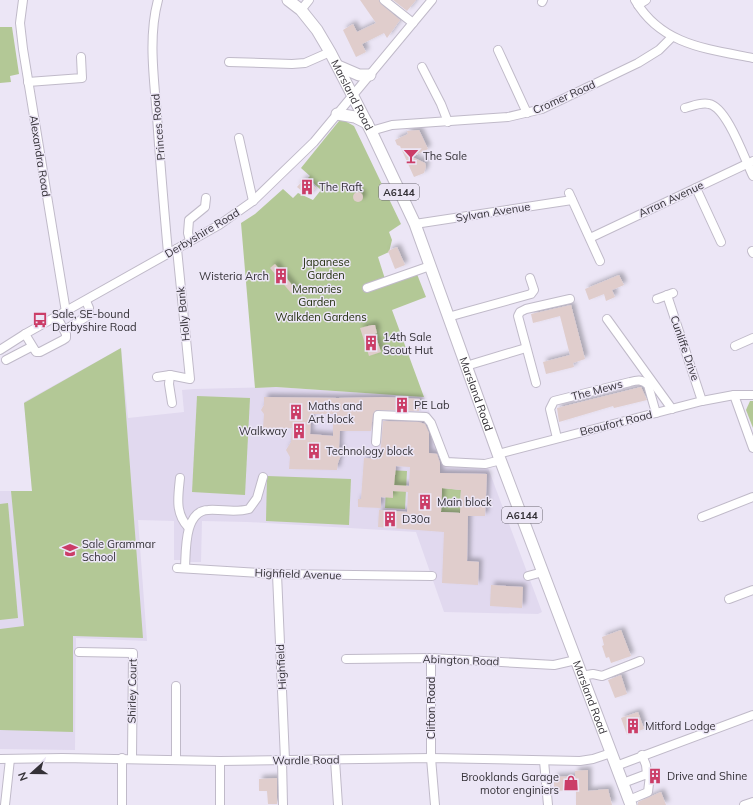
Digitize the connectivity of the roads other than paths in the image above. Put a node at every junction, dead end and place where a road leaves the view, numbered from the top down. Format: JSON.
{"nodes":[{"id":1,"x":23,"y":0,"type":"edge"},
{"id":2,"x":158,"y":0,"type":"edge"},
{"id":3,"x":288,"y":0,"type":"edge"},
{"id":4,"x":309,"y":0,"type":"edge"},
{"id":5,"x":384,"y":0,"type":"edge"},
{"id":6,"x":646,"y":0,"type":"edge"},
{"id":7,"x":430,"y":1,"type":"edge"},
{"id":8,"x":637,"y":3,"type":"edge"},
{"id":9,"x":301,"y":10,"type":"junction"},
{"id":10,"x":414,"y":23,"type":"junction"},
{"id":11,"x":672,"y":36,"type":"junction"},
{"id":12,"x":498,"y":50,"type":"dead end"},
{"id":13,"x":330,"y":52,"type":"junction"},
{"id":14,"x":81,"y":57,"type":"dead end"},
{"id":15,"x":753,"y":58,"type":"edge"},
{"id":16,"x":230,"y":62,"type":"dead end"},
{"id":17,"x":338,"y":66,"type":"junction"},
{"id":18,"x":422,"y":68,"type":"dead end"},
{"id":19,"x":370,"y":75,"type":"junction"},
{"id":20,"x":28,"y":82,"type":"junction"},
{"id":21,"x":353,"y":96,"type":"junction"},
{"id":22,"x":685,"y":108,"type":"dead end"},
{"id":23,"x":527,"y":113,"type":"junction"},
{"id":24,"x":337,"y":114,"type":"junction"},
{"id":25,"x":448,"y":122,"type":"junction"},
{"id":26,"x":369,"y":127,"type":"junction"},
{"id":27,"x":239,"y":138,"type":"dead end"},
{"id":28,"x":750,"y":162,"type":"edge"},
{"id":29,"x":753,"y":176,"type":"edge"},
{"id":30,"x":696,"y":188,"type":"junction"},
{"id":31,"x":206,"y":198,"type":"dead end"},
{"id":32,"x":253,"y":201,"type":"junction"},
{"id":33,"x":415,"y":224,"type":"junction"},
{"id":34,"x":590,"y":238,"type":"junction"},
{"id":35,"x":190,"y":242,"type":"junction"},
{"id":36,"x":721,"y":242,"type":"dead end"},
{"id":37,"x":177,"y":249,"type":"junction"},
{"id":38,"x":168,"y":254,"type":"junction"},
{"id":39,"x":600,"y":261,"type":"dead end"},
{"id":40,"x":430,"y":266,"type":"junction"},
{"id":41,"x":530,"y":278,"type":"dead end"},
{"id":42,"x":367,"y":288,"type":"dead end"},
{"id":43,"x":570,"y":299,"type":"dead end"},
{"id":44,"x":657,"y":299,"type":"dead end"},
{"id":45,"x":86,"y":301,"type":"junction"},
{"id":46,"x":66,"y":312,"type":"junction"},
{"id":47,"x":57,"y":317,"type":"junction"},
{"id":48,"x":448,"y":317,"type":"junction"},
{"id":49,"x":607,"y":319,"type":"dead end"},
{"id":50,"x":65,"y":330,"type":"junction"},
{"id":51,"x":25,"y":334,"type":"junction"},
{"id":52,"x":753,"y":338,"type":"edge"},
{"id":53,"x":735,"y":346,"type":"dead end"},
{"id":54,"x":31,"y":347,"type":"junction"},
{"id":55,"x":3,"y":348,"type":"edge"},
{"id":56,"x":526,"y":348,"type":"junction"},
{"id":57,"x":466,"y":366,"type":"junction"},
{"id":58,"x":170,"y":375,"type":"junction"},
{"id":59,"x":157,"y":377,"type":"dead end"},
{"id":60,"x":536,"y":382,"type":"dead end"},
{"id":61,"x":734,"y":395,"type":"junction"},
{"id":62,"x":753,"y":395,"type":"edge"},
{"id":63,"x":702,"y":401,"type":"junction"},
{"id":64,"x":172,"y":403,"type":"dead end"},
{"id":65,"x":672,"y":409,"type":"junction"},
{"id":66,"x":656,"y":413,"type":"junction"},
{"id":67,"x":557,"y":438,"type":"junction"},
{"id":68,"x":376,"y":442,"type":"dead end"},
{"id":69,"x":753,"y":448,"type":"edge"},
{"id":70,"x":500,"y":457,"type":"junction"},
{"id":71,"x":263,"y":477,"type":"dead end"},
{"id":72,"x":180,"y":478,"type":"dead end"},
{"id":73,"x":753,"y":497,"type":"edge"},
{"id":74,"x":702,"y":517,"type":"dead end"},
{"id":75,"x":188,"y":527,"type":"junction"},
{"id":76,"x":543,"y":572,"type":"junction"},
{"id":77,"x":277,"y":574,"type":"junction"},
{"id":78,"x":432,"y":576,"type":"dead end"},
{"id":79,"x":528,"y":576,"type":"dead end"},
{"id":80,"x":753,"y":590,"type":"edge"},
{"id":81,"x":729,"y":599,"type":"dead end"},
{"id":82,"x":79,"y":652,"type":"dead end"},
{"id":83,"x":431,"y":658,"type":"junction"},
{"id":84,"x":346,"y":659,"type":"dead end"},
{"id":85,"x":576,"y":660,"type":"junction"},
{"id":86,"x":640,"y":661,"type":"dead end"},
{"id":87,"x":581,"y":676,"type":"junction"},
{"id":88,"x":176,"y":686,"type":"dead end"},
{"id":89,"x":753,"y":715,"type":"edge"},
{"id":90,"x":611,"y":753,"type":"junction"},
{"id":91,"x":642,"y":755,"type":"junction"},
{"id":92,"x":122,"y":758,"type":"junction"},
{"id":93,"x":132,"y":758,"type":"junction"},
{"id":94,"x":431,"y":758,"type":"junction"},
{"id":95,"x":0,"y":759,"type":"edge"},
{"id":96,"x":10,"y":759,"type":"junction"},
{"id":97,"x":176,"y":760,"type":"junction"},
{"id":98,"x":283,"y":760,"type":"junction"},
{"id":99,"x":335,"y":760,"type":"junction"},
{"id":100,"x":220,"y":761,"type":"junction"},
{"id":101,"x":544,"y":761,"type":"junction"},
{"id":102,"x":616,"y":766,"type":"junction"},
{"id":103,"x":647,"y":774,"type":"junction"},
{"id":104,"x":623,"y":783,"type":"junction"},
{"id":105,"x":4,"y":785,"type":"edge"},
{"id":106,"x":753,"y":802,"type":"edge"},
{"id":107,"x":630,"y":803,"type":"edge"},
{"id":108,"x":5,"y":805,"type":"edge"},
{"id":109,"x":122,"y":805,"type":"edge"},
{"id":110,"x":220,"y":805,"type":"edge"},
{"id":111,"x":283,"y":805,"type":"edge"},
{"id":112,"x":338,"y":805,"type":"edge"},
{"id":113,"x":435,"y":805,"type":"edge"},
{"id":114,"x":548,"y":805,"type":"edge"},
{"id":115,"x":744,"y":805,"type":"edge"}],
"edges":[{"from":1,"to":20,"type":"street","name":"Alexandra Road"},
{"from":2,"to":38,"type":"street","name":"Princes Road"},
{"from":3,"to":9,"type":"main road","name":"Marsland Road","number":"A6144"},
{"from":4,"to":9,"type":"street"},
{"from":5,"to":10,"type":"street"},
{"from":6,"to":8,"type":"street"},
{"from":7,"to":10,"type":"street","name":"Derbyshire Road"},
{"from":8,"to":11,"type":"street"},
{"from":9,"to":13,"type":"main road","name":"Marsland Road","number":"A6144"},
{"from":10,"to":19,"type":"street","name":"Derbyshire Road"},
{"from":11,"to":15,"type":"street"},
{"from":11,"to":23,"type":"street","name":"Cromer Road"},
{"from":12,"to":23,"type":"street"},
{"from":13,"to":16,"type":"street"},
{"from":13,"to":17,"type":"main road","name":"Marsland Road","number":"A6144"},
{"from":14,"to":20,"type":"street"},
{"from":17,"to":19,"type":"main road"},
{"from":17,"to":21,"type":"main road","name":"Marsland Road","number":"A6144"},
{"from":18,"to":25,"type":"street"},
{"from":19,"to":21,"type":"street","name":"Derbyshire Road"},
{"from":20,"to":46,"type":"street","name":"Alexandra Road"},
{"from":21,"to":24,"type":"street","name":"Derbyshire Road"},
{"from":21,"to":26,"type":"main road","name":"Marsland Road","number":"A6144"},
{"from":22,"to":28,"type":"street"},
{"from":23,"to":25,"type":"street","name":"Cromer Road"},
{"from":24,"to":26,"type":"main road"},
{"from":24,"to":32,"type":"street","name":"Derbyshire Road"},
{"from":25,"to":26,"type":"street","name":"Cromer Road"},
{"from":26,"to":33,"type":"main road","name":"Marsland Road","number":"A6144"},
{"from":27,"to":32,"type":"street"},
{"from":28,"to":29,"type":"street"},
{"from":28,"to":30,"type":"street","name":"Arran Avenue"},
{"from":30,"to":34,"type":"street","name":"Arran Avenue"},
{"from":30,"to":36,"type":"street"},
{"from":31,"to":35,"type":"street"},
{"from":32,"to":35,"type":"street","name":"Derbyshire Road"},
{"from":33,"to":34,"type":"street","name":"Sylvan Avenue"},
{"from":33,"to":40,"type":"main road","name":"Marsland Road","number":"A6144"},
{"from":34,"to":39,"type":"street"},
{"from":35,"to":37,"type":"street","name":"Derbyshire Road"},
{"from":37,"to":38,"type":"street","name":"Derbyshire Road"},
{"from":37,"to":58,"type":"street","name":"Holly Bank"},
{"from":38,"to":45,"type":"street","name":"Derbyshire Road"},
{"from":40,"to":42,"type":"street"},
{"from":40,"to":48,"type":"main road","name":"Marsland Road","number":"A6144"},
{"from":41,"to":48,"type":"street"},
{"from":43,"to":56,"type":"street"},
{"from":44,"to":63,"type":"street","name":"Cunliffe Drive"},
{"from":45,"to":46,"type":"street","name":"Derbyshire Road"},
{"from":45,"to":50,"type":"street"},
{"from":46,"to":47,"type":"street","name":"Derbyshire Road"},
{"from":47,"to":50,"type":"street"},
{"from":47,"to":51,"type":"street","name":"Derbyshire Road"},
{"from":48,"to":57,"type":"main road","name":"Marsland Road","number":"A6144"},
{"from":49,"to":65,"type":"street"},
{"from":50,"to":54,"type":"street"},
{"from":51,"to":54,"type":"street"},
{"from":51,"to":55,"type":"street","name":"Derbyshire Road"},
{"from":52,"to":53,"type":"street"},
{"from":54,"to":55,"type":"street","name":"Derbyshire Road"},
{"from":56,"to":57,"type":"street"},
{"from":56,"to":60,"type":"street"},
{"from":57,"to":70,"type":"main road","name":"Marsland Road","number":"A6144"},
{"from":58,"to":59,"type":"street"},
{"from":58,"to":64,"type":"street"},
{"from":61,"to":62,"type":"street","name":"Beaufort Road"},
{"from":61,"to":63,"type":"street","name":"Beaufort Road"},
{"from":61,"to":69,"type":"street"},
{"from":63,"to":65,"type":"street","name":"Beaufort Road"},
{"from":65,"to":66,"type":"street","name":"Beaufort Road"},
{"from":66,"to":67,"type":"street","name":"Beaufort Road"},
{"from":66,"to":67,"type":"street","name":"The Mews"},
{"from":67,"to":70,"type":"street","name":"Beaufort Road"},
{"from":68,"to":70,"type":"street","name":"Beaufort Road"},
{"from":70,"to":76,"type":"main road","name":"Marsland Road","number":"A6144"},
{"from":71,"to":75,"type":"street"},
{"from":72,"to":75,"type":"street"},
{"from":73,"to":74,"type":"street"},
{"from":75,"to":77,"type":"street","name":"Highfield Avenue"},
{"from":76,"to":79,"type":"street"},
{"from":76,"to":85,"type":"main road","name":"Marsland Road","number":"A6144"},
{"from":77,"to":78,"type":"street","name":"Highfield Avenue"},
{"from":77,"to":98,"type":"street","name":"Highfield"},
{"from":80,"to":81,"type":"street"},
{"from":82,"to":93,"type":"street","name":"Shirley Court"},
{"from":83,"to":84,"type":"street","name":"Abington Road"},
{"from":83,"to":85,"type":"street","name":"Abington Road"},
{"from":83,"to":94,"type":"street","name":"Clifton Road"},
{"from":85,"to":87,"type":"main road","name":"Marsland Road","number":"A6144"},
{"from":86,"to":87,"type":"street"},
{"from":87,"to":90,"type":"main road","name":"Marsland Road","number":"A6144"},
{"from":88,"to":97,"type":"street"},
{"from":89,"to":91,"type":"street"},
{"from":90,"to":101,"type":"street","name":"Wardle Road"},
{"from":90,"to":102,"type":"main road","name":"Marsland Road","number":"A6144"},
{"from":91,"to":102,"type":"street"},
{"from":91,"to":103,"type":"street"},
{"from":92,"to":93,"type":"street","name":"Wardle Road"},
{"from":92,"to":96,"type":"street","name":"Wardle Road"},
{"from":92,"to":109,"type":"street"},
{"from":93,"to":97,"type":"street","name":"Wardle Road"},
{"from":94,"to":99,"type":"street","name":"Wardle Road"},
{"from":94,"to":101,"type":"street","name":"Wardle Road"},
{"from":94,"to":113,"type":"street","name":"Clifton Road"},
{"from":95,"to":96,"type":"street","name":"Wardle Road"},
{"from":96,"to":105,"type":"street"},
{"from":97,"to":100,"type":"street","name":"Wardle Road"},
{"from":98,"to":99,"type":"street","name":"Wardle Road"},
{"from":98,"to":100,"type":"street","name":"Wardle Road"},
{"from":98,"to":111,"type":"street","name":"Highfield"},
{"from":99,"to":112,"type":"street"},
{"from":100,"to":110,"type":"street"},
{"from":101,"to":114,"type":"street"},
{"from":102,"to":104,"type":"main road","name":"Marsland Road","number":"A6144"},
{"from":103,"to":104,"type":"street"},
{"from":103,"to":107,"type":"street"},
{"from":104,"to":107,"type":"main road","name":"Marsland Road","number":"A6144"},
{"from":105,"to":108,"type":"street"},
{"from":106,"to":115,"type":"street"}]}
